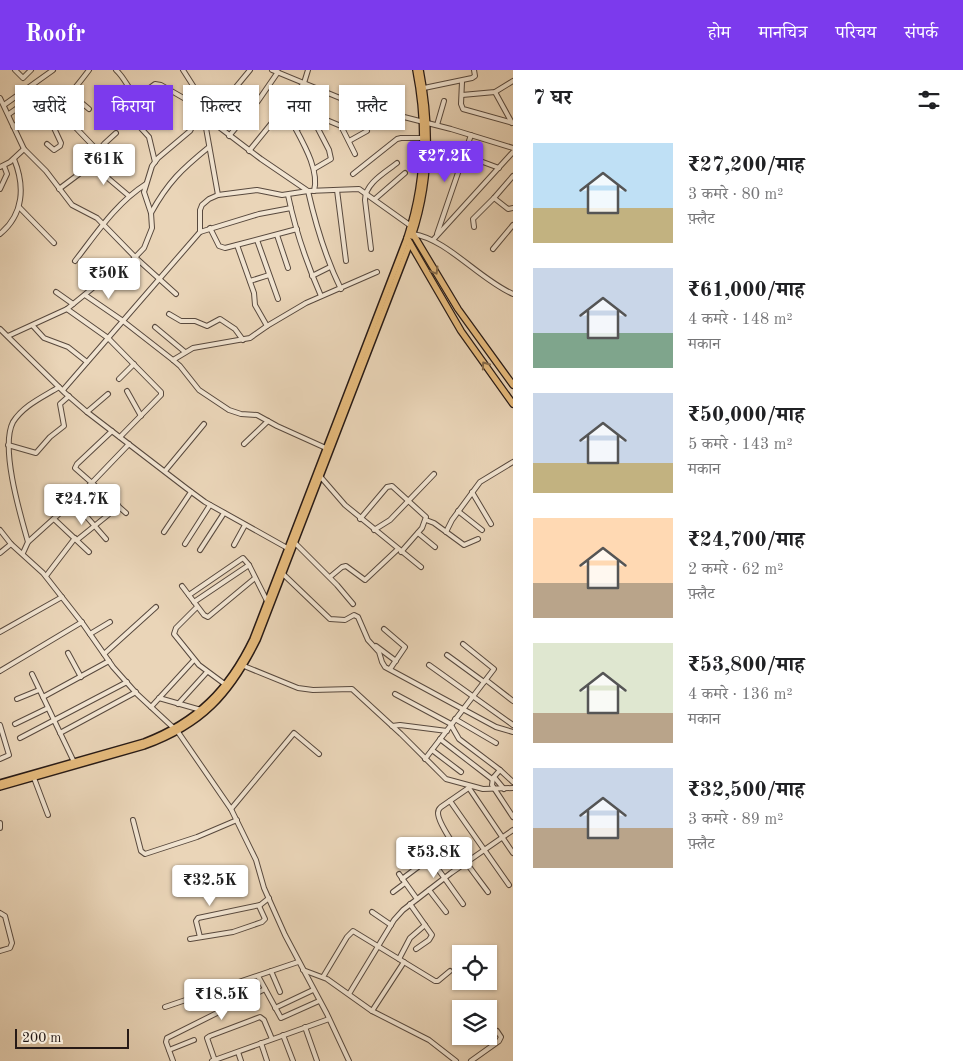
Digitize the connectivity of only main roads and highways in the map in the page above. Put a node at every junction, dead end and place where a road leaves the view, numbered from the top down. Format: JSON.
{"nodes":[{"id":1,"x":416,"y":70,"type":"edge"},
{"id":2,"x":420,"y":70,"type":"edge"},
{"id":3,"x":425,"y":122,"type":"junction"},
{"id":4,"x":411,"y":229,"type":"junction"},
{"id":5,"x":408,"y":240,"type":"junction"},
{"id":6,"x":513,"y":385,"type":"edge"},
{"id":7,"x":513,"y":404,"type":"edge"},
{"id":8,"x":327,"y":449,"type":"junction"},
{"id":9,"x":289,"y":549,"type":"junction"},
{"id":10,"x":176,"y":730,"type":"junction"},
{"id":11,"x":0,"y":783,"type":"edge"},
{"id":12,"x":0,"y":787,"type":"edge"}],
"edges":[{"from":1,"to":3,"type":"highway"},
{"from":2,"to":3,"type":"highway"},
{"from":3,"to":4,"type":"highway"},
{"from":3,"to":4,"type":"highway"},
{"from":4,"to":5,"type":"highway"},
{"from":4,"to":6,"type":"highway","one_way":true},
{"from":7,"to":5,"type":"highway","one_way":true},
{"from":5,"to":8,"type":"main road"},
{"from":8,"to":9,"type":"main road"},
{"from":8,"to":9,"type":"main road"},
{"from":9,"to":10,"type":"main road"},
{"from":9,"to":10,"type":"main road"},
{"from":10,"to":11,"type":"main road"},
{"from":10,"to":12,"type":"main road"}]}
